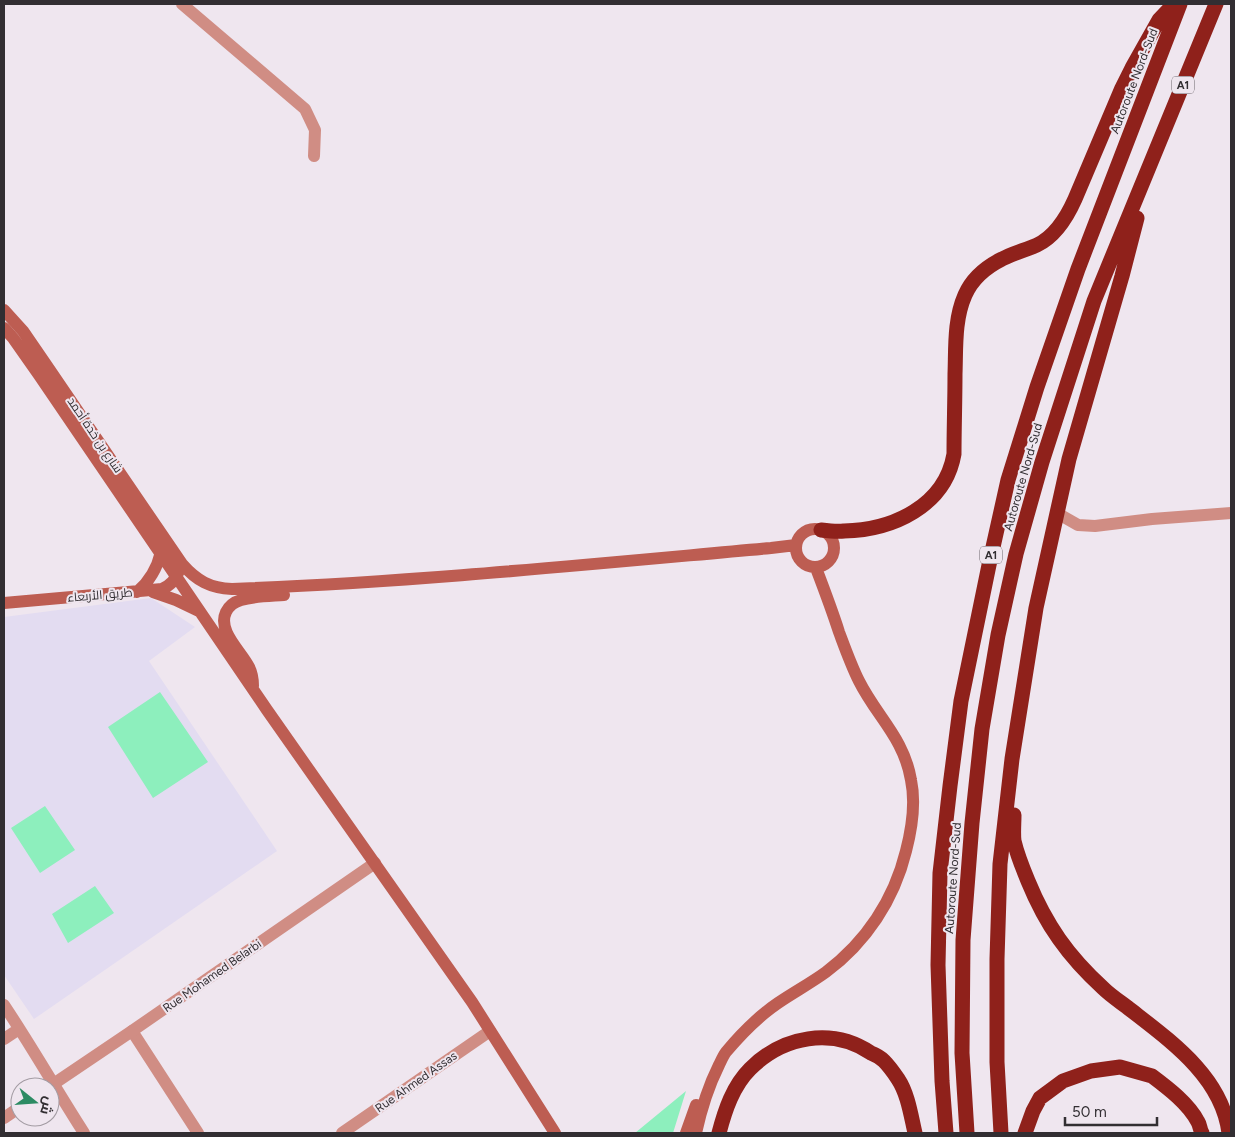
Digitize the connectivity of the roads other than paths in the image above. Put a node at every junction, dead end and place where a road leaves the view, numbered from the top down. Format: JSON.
{"nodes":[{"id":1,"x":182,"y":4,"type":"edge"},
{"id":2,"x":1174,"y":4,"type":"edge"},
{"id":3,"x":1180,"y":4,"type":"edge"},
{"id":4,"x":1216,"y":4,"type":"edge"},
{"id":5,"x":314,"y":156,"type":"dead end"},
{"id":6,"x":1150,"y":165,"type":"junction"},
{"id":7,"x":4,"y":310,"type":"edge"},
{"id":8,"x":4,"y":328,"type":"edge"},
{"id":9,"x":1231,"y":513,"type":"edge"},
{"id":10,"x":1057,"y":514,"type":"junction"},
{"id":11,"x":821,"y":530,"type":"junction"},
{"id":12,"x":796,"y":545,"type":"junction"},
{"id":13,"x":161,"y":552,"type":"junction"},
{"id":14,"x":182,"y":564,"type":"junction"},
{"id":15,"x":816,"y":568,"type":"junction"},
{"id":16,"x":176,"y":576,"type":"junction"},
{"id":17,"x":309,"y":586,"type":"junction"},
{"id":18,"x":150,"y":591,"type":"junction"},
{"id":19,"x":137,"y":592,"type":"junction"},
{"id":20,"x":4,"y":604,"type":"edge"},
{"id":21,"x":201,"y":613,"type":"junction"},
{"id":22,"x":252,"y":688,"type":"junction"},
{"id":23,"x":1012,"y":760,"type":"junction"},
{"id":24,"x":375,"y":863,"type":"junction"},
{"id":25,"x":4,"y":1005,"type":"edge"},
{"id":26,"x":20,"y":1029,"type":"junction"},
{"id":27,"x":490,"y":1031,"type":"junction"},
{"id":28,"x":132,"y":1032,"type":"junction"},
{"id":29,"x":4,"y":1039,"type":"edge"},
{"id":30,"x":725,"y":1054,"type":"junction"},
{"id":31,"x":46,"y":1077,"type":"edge"},
{"id":32,"x":60,"y":1080,"type":"edge"},
{"id":33,"x":60,"y":1099,"type":"edge"},
{"id":34,"x":552,"y":1129,"type":"edge"},
{"id":35,"x":84,"y":1133,"type":"edge"},
{"id":36,"x":198,"y":1133,"type":"edge"},
{"id":37,"x":342,"y":1133,"type":"edge"},
{"id":38,"x":564,"y":1133,"type":"edge"},
{"id":39,"x":686,"y":1133,"type":"edge"},
{"id":40,"x":696,"y":1133,"type":"edge"},
{"id":41,"x":719,"y":1133,"type":"edge"},
{"id":42,"x":915,"y":1133,"type":"edge"},
{"id":43,"x":946,"y":1133,"type":"edge"},
{"id":44,"x":967,"y":1133,"type":"edge"},
{"id":45,"x":1001,"y":1133,"type":"edge"},
{"id":46,"x":1025,"y":1133,"type":"edge"},
{"id":47,"x":1202,"y":1133,"type":"edge"},
{"id":48,"x":1229,"y":1133,"type":"edge"}],
"edges":[{"from":1,"to":5,"type":"street"},
{"from":2,"to":11,"type":"highway"},
{"from":3,"to":43,"type":"highway","name":"Autoroute Nord-Sud","number":"A1"},
{"from":4,"to":6,"type":"highway","name":"Autoroute Nord-Sud","number":"A1"},
{"from":6,"to":10,"type":"highway"},
{"from":6,"to":44,"type":"highway","name":"Autoroute Nord-Sud","number":"A1"},
{"from":7,"to":14,"type":"main road","name":"شارع بن خدة أحمد"},
{"from":8,"to":13,"type":"main road"},
{"from":9,"to":10,"type":"street"},
{"from":10,"to":23,"type":"highway"},
{"from":11,"to":12,"type":"main road"},
{"from":11,"to":15,"type":"main road"},
{"from":12,"to":15,"type":"main road"},
{"from":12,"to":17,"type":"main road"},
{"from":13,"to":16,"type":"main road"},
{"from":13,"to":19,"type":"main road"},
{"from":14,"to":16,"type":"main road","name":"طريق الأربعاء"},
{"from":14,"to":17,"type":"main road","name":"شارع بن خدة أحمد"},
{"from":15,"to":30,"type":"main road"},
{"from":16,"to":18,"type":"main road","name":"طريق الأربعاء"},
{"from":16,"to":21,"type":"main road"},
{"from":17,"to":22,"type":"main road"},
{"from":18,"to":19,"type":"main road","name":"طريق الأربعاء"},
{"from":18,"to":21,"type":"main road"},
{"from":19,"to":20,"type":"main road","name":"طريق الأربعاء"},
{"from":21,"to":22,"type":"main road"},
{"from":22,"to":24,"type":"main road"},
{"from":23,"to":45,"type":"highway"},
{"from":23,"to":48,"type":"highway"},
{"from":24,"to":27,"type":"main road"},
{"from":24,"to":28,"type":"street","name":"Rue Mohamed Belarbi"},
{"from":25,"to":26,"type":"street"},
{"from":26,"to":29,"type":"street"},
{"from":26,"to":31,"type":"street"},
{"from":27,"to":34,"type":"main road"},
{"from":27,"to":37,"type":"street","name":"Rue Ahmed Assas"},
{"from":28,"to":32,"type":"street","name":"Rue Mohamed Belarbi"},
{"from":28,"to":36,"type":"street"},
{"from":30,"to":39,"type":"main road"},
{"from":30,"to":40,"type":"main road"},
{"from":33,"to":35,"type":"street"},
{"from":34,"to":38,"type":"main road"},
{"from":41,"to":42,"type":"highway"},
{"from":46,"to":47,"type":"highway"}]}
